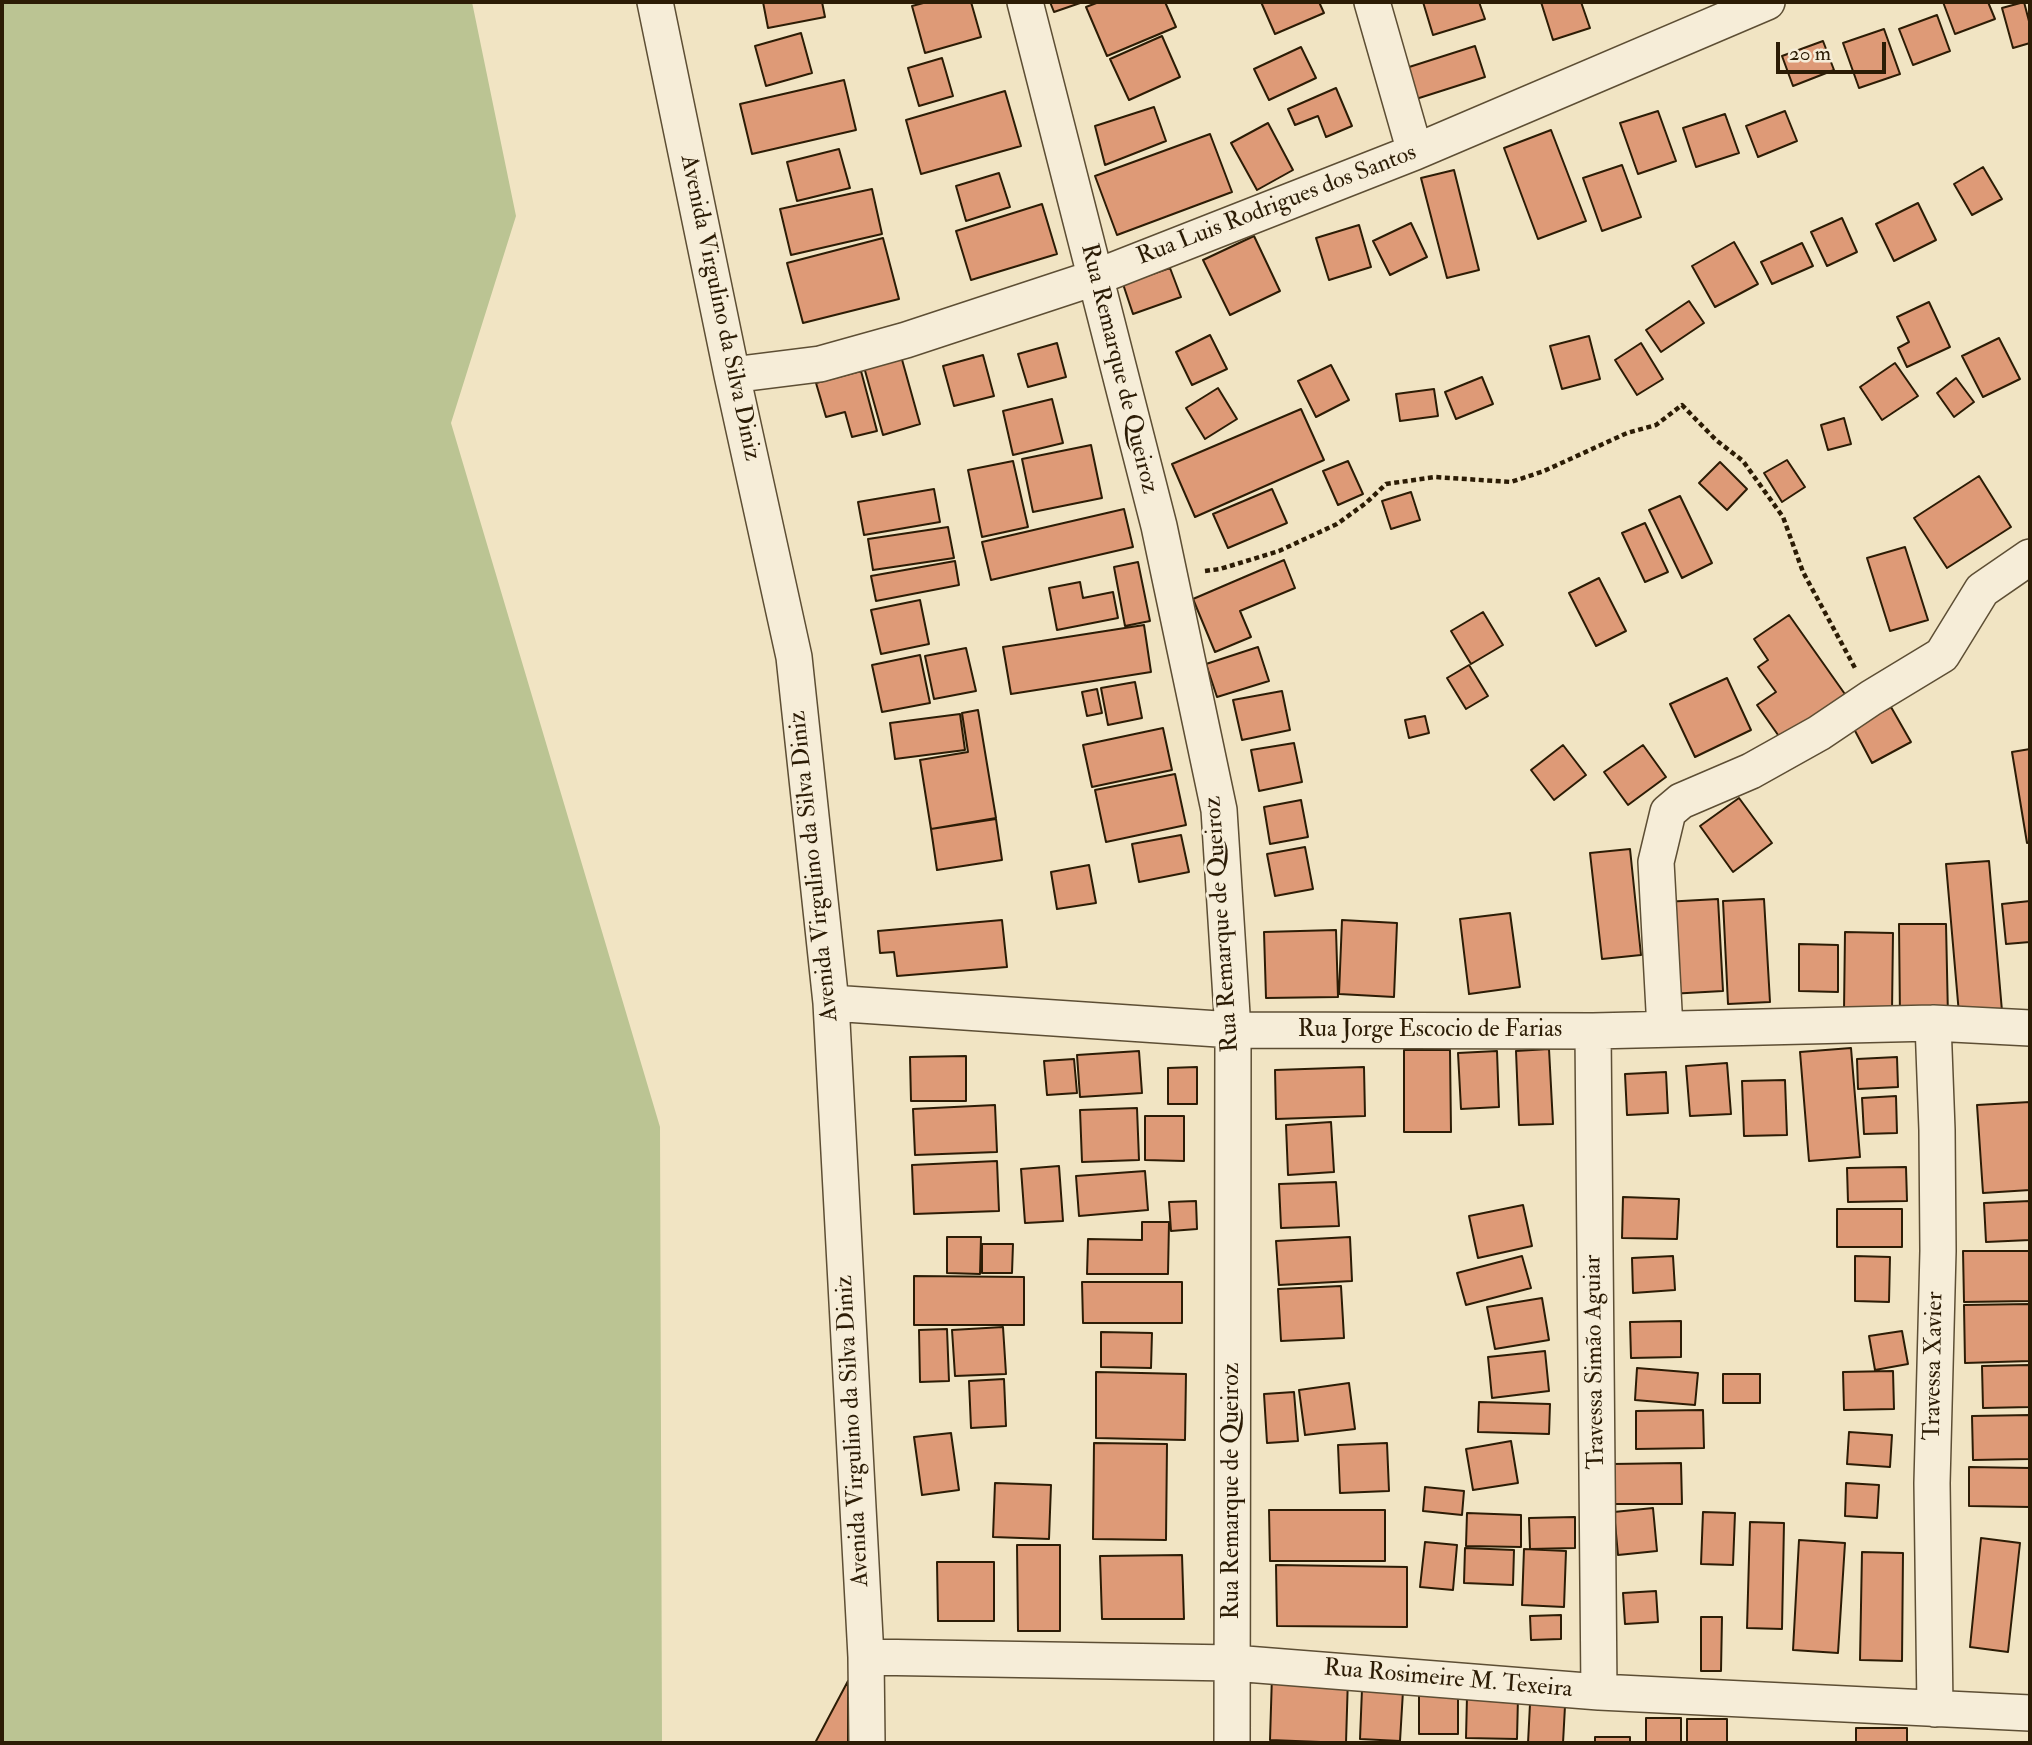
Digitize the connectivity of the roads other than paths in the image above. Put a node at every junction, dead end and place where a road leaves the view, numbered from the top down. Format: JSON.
{"nodes":[{"id":1,"x":655,"y":2,"type":"edge"},
{"id":2,"x":1026,"y":2,"type":"edge"},
{"id":3,"x":1371,"y":2,"type":"edge"},
{"id":4,"x":1767,"y":2,"type":"edge"},
{"id":5,"x":1415,"y":152,"type":"junction"},
{"id":6,"x":1094,"y":278,"type":"junction"},
{"id":7,"x":732,"y":375,"type":"junction"},
{"id":8,"x":2030,"y":557,"type":"edge"},
{"id":9,"x":831,"y":1003,"type":"junction"},
{"id":10,"x":1933,"y":1023,"type":"junction"},
{"id":11,"x":2030,"y":1028,"type":"edge"},
{"id":12,"x":1665,"y":1029,"type":"junction"},
{"id":13,"x":1233,"y":1030,"type":"junction"},
{"id":14,"x":1594,"y":1031,"type":"junction"},
{"id":15,"x":866,"y":1657,"type":"junction"},
{"id":16,"x":1233,"y":1663,"type":"junction"},
{"id":17,"x":1600,"y":1692,"type":"junction"},
{"id":18,"x":1935,"y":1709,"type":"junction"},
{"id":19,"x":2030,"y":1713,"type":"edge"},
{"id":20,"x":867,"y":1743,"type":"edge"},
{"id":21,"x":1232,"y":1743,"type":"edge"}],
"edges":[{"from":1,"to":7,"type":"street","name":"Avenida Virgulino da Silva Diniz"},
{"from":2,"to":6,"type":"street","name":"Rua Remarque de Queiroz"},
{"from":3,"to":5,"type":"street"},
{"from":4,"to":5,"type":"street","name":"Rua Luis Rodrigues dos Santos"},
{"from":5,"to":6,"type":"street","name":"Rua Luis Rodrigues dos Santos"},
{"from":6,"to":7,"type":"street","name":"Rua Luis Rodrigues dos Santos"},
{"from":6,"to":13,"type":"street","name":"Rua Remarque de Queiroz"},
{"from":7,"to":9,"type":"street","name":"Avenida Virgulino da Silva Diniz"},
{"from":8,"to":12,"type":"street"},
{"from":9,"to":13,"type":"street","name":"Rua Jorge Escocio de Farias"},
{"from":9,"to":15,"type":"street","name":"Avenida Virgulino da Silva Diniz"},
{"from":10,"to":11,"type":"street","name":"Rua Jorge Escocio de Farias"},
{"from":10,"to":12,"type":"street","name":"Rua Jorge Escocio de Farias"},
{"from":10,"to":18,"type":"street","name":"Travessa Xavier"},
{"from":12,"to":14,"type":"street","name":"Rua Jorge Escocio de Farias"},
{"from":13,"to":14,"type":"street","name":"Rua Jorge Escocio de Farias"},
{"from":13,"to":16,"type":"street","name":"Rua Remarque de Queiroz"},
{"from":14,"to":17,"type":"street","name":"Travessa Simão Aguiar"},
{"from":15,"to":16,"type":"street","name":"Rua Rosimeire M. Texeira"},
{"from":15,"to":20,"type":"street","name":"Avenida Virgulino da Silva Diniz"},
{"from":16,"to":17,"type":"street","name":"Rua Rosimeire M. Texeira"},
{"from":16,"to":21,"type":"street","name":"Rua Remarque de Queiroz"},
{"from":17,"to":18,"type":"street","name":"Rua Rosimeire M. Texeira"},
{"from":18,"to":19,"type":"street","name":"Rua Rosimeire M. Texeira"}]}
